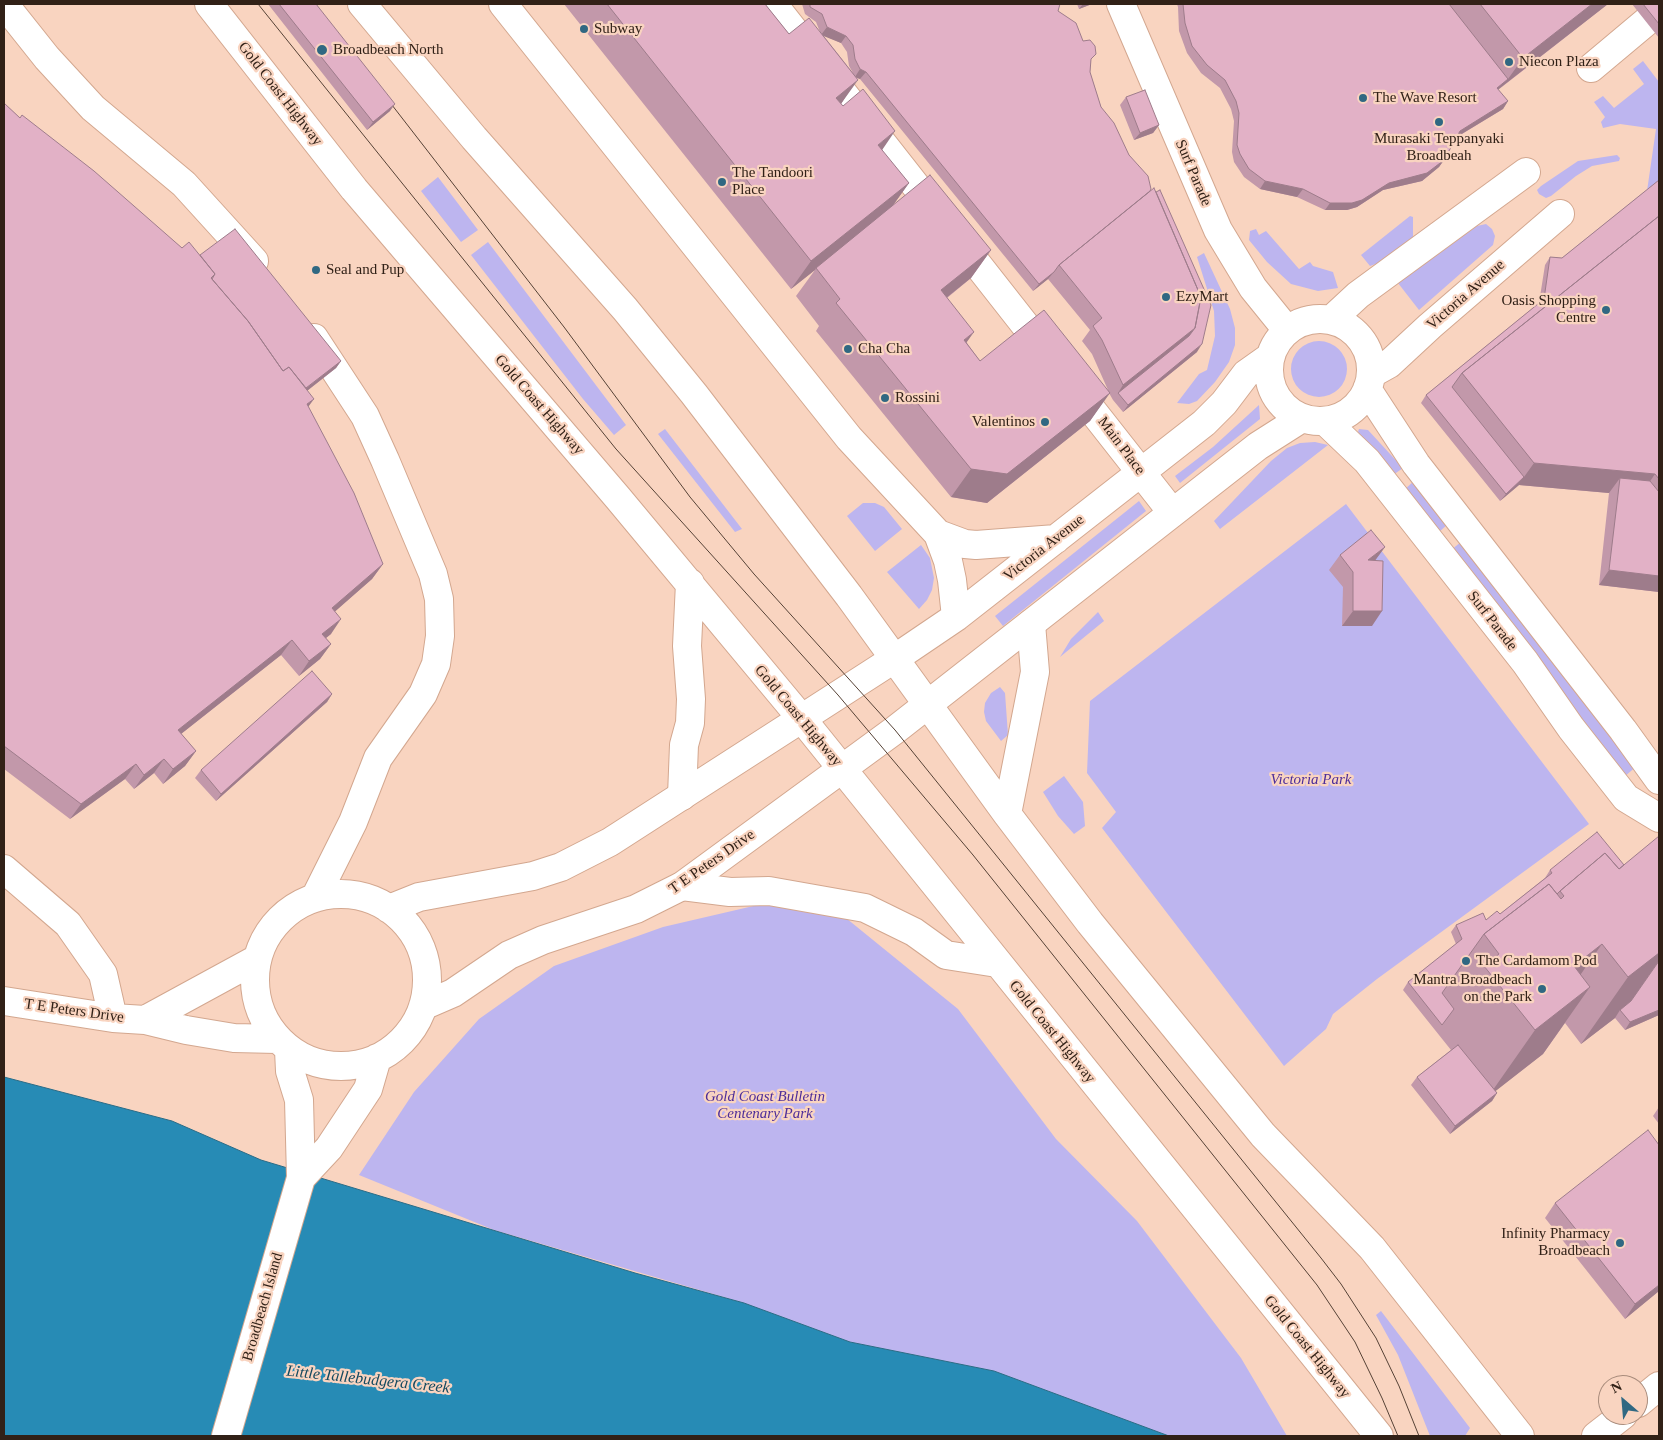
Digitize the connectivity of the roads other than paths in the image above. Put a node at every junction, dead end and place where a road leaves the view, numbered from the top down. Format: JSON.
{"nodes":[{"id":1,"x":4,"y":4,"type":"edge"},
{"id":2,"x":209,"y":4,"type":"edge"},
{"id":3,"x":362,"y":4,"type":"edge"},
{"id":4,"x":503,"y":4,"type":"edge"},
{"id":5,"x":773,"y":4,"type":"edge"},
{"id":6,"x":1121,"y":4,"type":"edge"},
{"id":7,"x":1659,"y":10,"type":"edge"},
{"id":8,"x":1590,"y":68,"type":"dead end"},
{"id":9,"x":1526,"y":172,"type":"dead end"},
{"id":10,"x":1560,"y":214,"type":"dead end"},
{"id":11,"x":273,"y":283,"type":"edge"},
{"id":12,"x":300,"y":319,"type":"edge"},
{"id":13,"x":1331,"y":320,"type":"junction"},
{"id":14,"x":1288,"y":330,"type":"junction"},
{"id":15,"x":1270,"y":357,"type":"junction"},
{"id":16,"x":1369,"y":381,"type":"junction"},
{"id":17,"x":1314,"y":419,"type":"junction"},
{"id":18,"x":1141,"y":472,"type":"junction"},
{"id":19,"x":1172,"y":512,"type":"junction"},
{"id":20,"x":938,"y":534,"type":"junction"},
{"id":21,"x":1056,"y":539,"type":"junction"},
{"id":22,"x":690,"y":583,"type":"junction"},
{"id":23,"x":956,"y":616,"type":"junction"},
{"id":24,"x":1031,"y":624,"type":"junction"},
{"id":25,"x":894,"y":659,"type":"junction"},
{"id":26,"x":928,"y":706,"type":"junction"},
{"id":27,"x":802,"y":719,"type":"junction"},
{"id":28,"x":843,"y":769,"type":"junction"},
{"id":29,"x":1659,"y":780,"type":"edge"},
{"id":30,"x":682,"y":796,"type":"junction"},
{"id":31,"x":1007,"y":814,"type":"junction"},
{"id":32,"x":1659,"y":818,"type":"edge"},
{"id":33,"x":4,"y":869,"type":"edge"},
{"id":34,"x":682,"y":886,"type":"junction"},
{"id":35,"x":315,"y":898,"type":"junction"},
{"id":36,"x":390,"y":909,"type":"junction"},
{"id":37,"x":257,"y":960,"type":"junction"},
{"id":38,"x":997,"y":963,"type":"junction"},
{"id":39,"x":4,"y":1001,"type":"edge"},
{"id":40,"x":423,"y":1006,"type":"junction"},
{"id":41,"x":113,"y":1018,"type":"junction"},
{"id":42,"x":145,"y":1020,"type":"junction"},
{"id":43,"x":284,"y":1045,"type":"junction"},
{"id":44,"x":377,"y":1058,"type":"junction"},
{"id":45,"x":301,"y":1178,"type":"junction"},
{"id":46,"x":1659,"y":1386,"type":"edge"},
{"id":47,"x":1648,"y":1395,"type":"edge"},
{"id":48,"x":1610,"y":1425,"type":"edge"},
{"id":49,"x":226,"y":1436,"type":"edge"},
{"id":50,"x":1379,"y":1436,"type":"edge"},
{"id":51,"x":1520,"y":1436,"type":"edge"},
{"id":52,"x":1596,"y":1436,"type":"edge"}],
"edges":[{"from":1,"to":11,"type":"main road"},
{"from":2,"to":22,"type":"main road","name":"Gold Coast Highway"},
{"from":3,"to":25,"type":"main road"},
{"from":4,"to":20,"type":"main road"},
{"from":5,"to":18,"type":"main road","name":"Main Place"},
{"from":6,"to":14,"type":"main road","name":"Surf Parade"},
{"from":7,"to":8,"type":"main road"},
{"from":9,"to":13,"type":"main road"},
{"from":10,"to":16,"type":"main road","name":"Victoria Avenue"},
{"from":12,"to":35,"type":"main road"},
{"from":13,"to":14,"type":"main road"},
{"from":13,"to":16,"type":"main road"},
{"from":14,"to":15,"type":"main road"},
{"from":15,"to":17,"type":"main road"},
{"from":15,"to":18,"type":"main road","name":"Victoria Avenue"},
{"from":16,"to":17,"type":"main road"},
{"from":16,"to":29,"type":"main road"},
{"from":17,"to":19,"type":"main road"},
{"from":17,"to":32,"type":"main road","name":"Surf Parade"},
{"from":18,"to":19,"type":"main road","name":"Main Place"},
{"from":18,"to":21,"type":"main road","name":"Victoria Avenue"},
{"from":19,"to":24,"type":"main road"},
{"from":20,"to":21,"type":"main road"},
{"from":20,"to":23,"type":"main road"},
{"from":21,"to":23,"type":"main road","name":"Victoria Avenue"},
{"from":22,"to":27,"type":"main road","name":"Gold Coast Highway"},
{"from":22,"to":30,"type":"main road"},
{"from":23,"to":25,"type":"main road","name":"Victoria Avenue"},
{"from":24,"to":26,"type":"main road"},
{"from":24,"to":31,"type":"main road"},
{"from":25,"to":26,"type":"main road"},
{"from":25,"to":27,"type":"main road","name":"Victoria Avenue"},
{"from":26,"to":28,"type":"main road","name":"T E Peters Drive"},
{"from":26,"to":31,"type":"main road"},
{"from":27,"to":28,"type":"main road","name":"Gold Coast Highway"},
{"from":27,"to":30,"type":"main road"},
{"from":28,"to":34,"type":"main road","name":"T E Peters Drive"},
{"from":28,"to":38,"type":"main road","name":"Gold Coast Highway"},
{"from":30,"to":36,"type":"main road"},
{"from":31,"to":51,"type":"main road"},
{"from":33,"to":41,"type":"main road"},
{"from":34,"to":38,"type":"main road"},
{"from":34,"to":40,"type":"main road","name":"T E Peters Drive"},
{"from":35,"to":36,"type":"main road"},
{"from":35,"to":37,"type":"main road"},
{"from":36,"to":40,"type":"main road"},
{"from":37,"to":42,"type":"main road","name":"T E Peters Drive"},
{"from":37,"to":43,"type":"main road"},
{"from":38,"to":50,"type":"main road","name":"Gold Coast Highway"},
{"from":39,"to":41,"type":"main road","name":"T E Peters Drive"},
{"from":40,"to":44,"type":"main road"},
{"from":41,"to":42,"type":"main road","name":"T E Peters Drive"},
{"from":42,"to":43,"type":"main road","name":"T E Peters Drive"},
{"from":43,"to":44,"type":"main road"},
{"from":43,"to":45,"type":"main road","name":"Broadbeach Island"},
{"from":44,"to":45,"type":"main road","name":"Broadbeach Island"},
{"from":45,"to":49,"type":"main road","name":"Broadbeach Island"},
{"from":46,"to":47,"type":"main road"},
{"from":48,"to":52,"type":"main road"}]}
